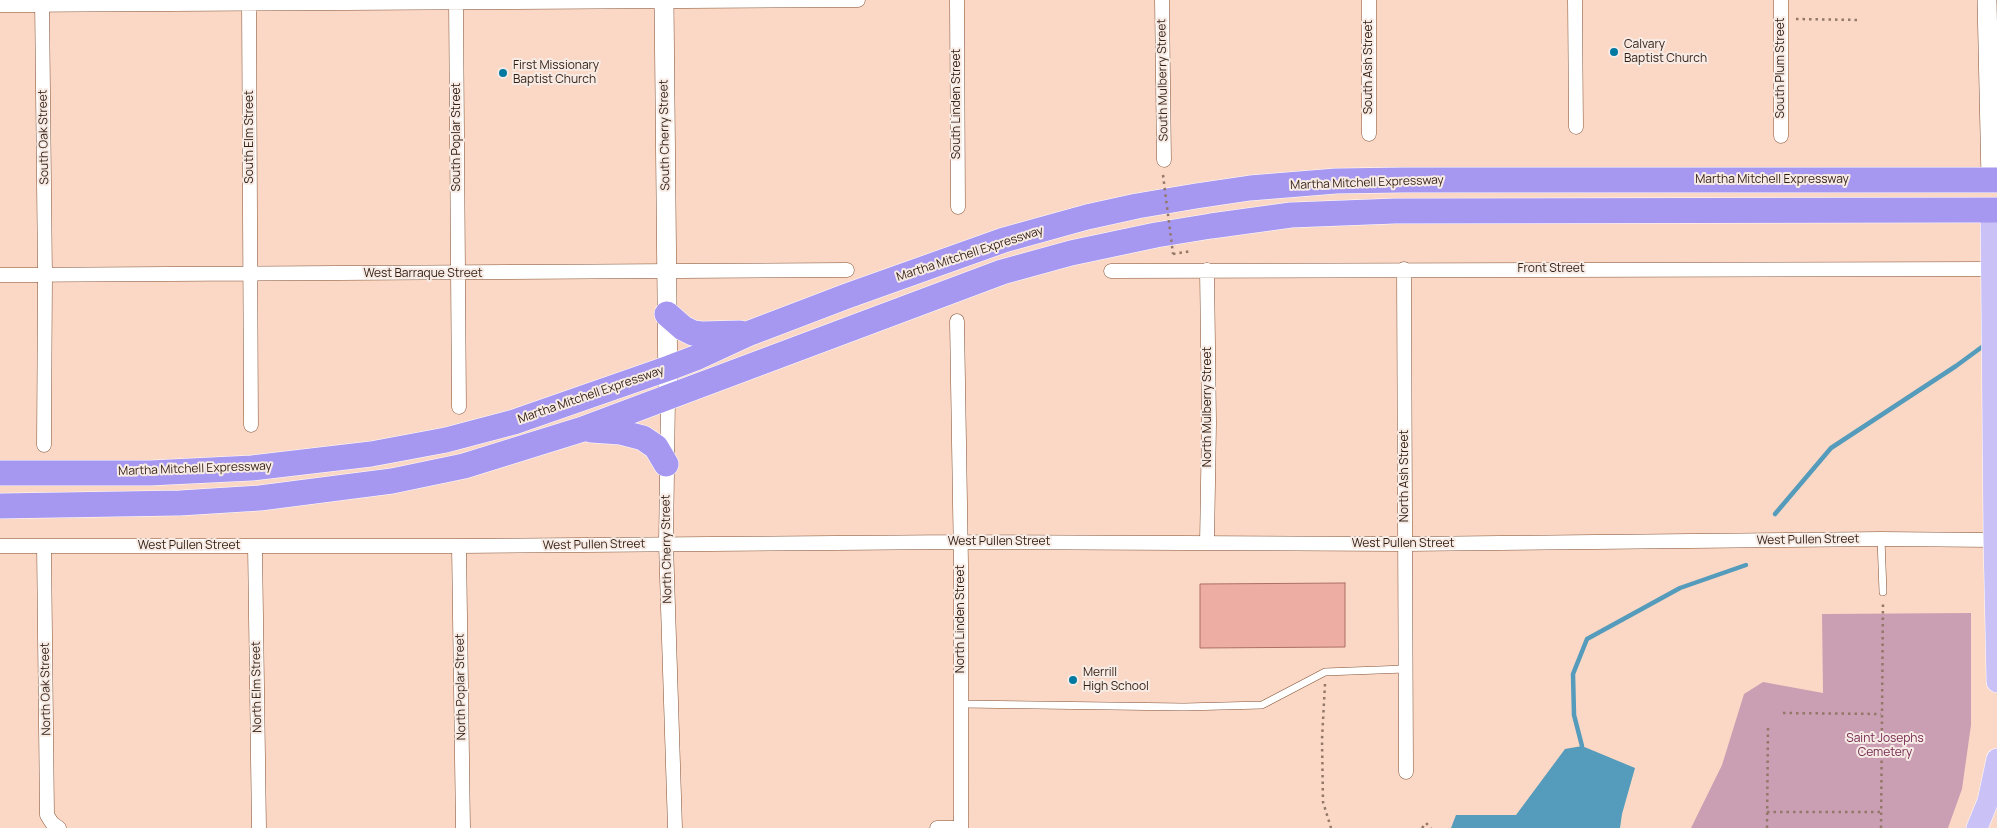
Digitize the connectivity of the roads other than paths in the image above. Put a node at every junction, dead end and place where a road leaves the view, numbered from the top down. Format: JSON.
{"nodes":[{"id":1,"x":664,"y":0,"type":"edge"},
{"id":2,"x":858,"y":0,"type":"edge"},
{"id":3,"x":957,"y":0,"type":"edge"},
{"id":4,"x":1162,"y":0,"type":"edge"},
{"id":5,"x":1369,"y":0,"type":"edge"},
{"id":6,"x":1575,"y":0,"type":"edge"},
{"id":7,"x":1781,"y":0,"type":"edge"},
{"id":8,"x":1987,"y":0,"type":"edge"},
{"id":9,"x":456,"y":1,"type":"edge"},
{"id":10,"x":249,"y":2,"type":"edge"},
{"id":11,"x":42,"y":3,"type":"edge"},
{"id":12,"x":0,"y":5,"type":"edge"},
{"id":13,"x":1576,"y":127,"type":"dead end"},
{"id":14,"x":1369,"y":134,"type":"dead end"},
{"id":15,"x":1781,"y":136,"type":"dead end"},
{"id":16,"x":1164,"y":160,"type":"dead end"},
{"id":17,"x":1994,"y":180,"type":"edge"},
{"id":18,"x":958,"y":207,"type":"dead end"},
{"id":19,"x":1994,"y":210,"type":"edge"},
{"id":20,"x":1404,"y":269,"type":"junction"},
{"id":21,"x":1992,"y":269,"type":"junction"},
{"id":22,"x":847,"y":270,"type":"dead end"},
{"id":23,"x":1207,"y":270,"type":"junction"},
{"id":24,"x":667,"y":271,"type":"junction"},
{"id":25,"x":1111,"y":271,"type":"dead end"},
{"id":26,"x":457,"y":274,"type":"junction"},
{"id":27,"x":0,"y":275,"type":"edge"},
{"id":28,"x":45,"y":275,"type":"junction"},
{"id":29,"x":250,"y":275,"type":"junction"},
{"id":30,"x":667,"y":314,"type":"junction"},
{"id":31,"x":957,"y":321,"type":"dead end"},
{"id":32,"x":750,"y":333,"type":"junction"},
{"id":33,"x":668,"y":368,"type":"junction"},
{"id":34,"x":668,"y":398,"type":"junction"},
{"id":35,"x":459,"y":407,"type":"dead end"},
{"id":36,"x":251,"y":425,"type":"dead end"},
{"id":37,"x":583,"y":430,"type":"junction"},
{"id":38,"x":44,"y":445,"type":"dead end"},
{"id":39,"x":666,"y":464,"type":"junction"},
{"id":40,"x":0,"y":473,"type":"edge"},
{"id":41,"x":0,"y":506,"type":"edge"},
{"id":42,"x":1881,"y":539,"type":"junction"},
{"id":43,"x":1995,"y":540,"type":"edge"},
{"id":44,"x":961,"y":542,"type":"junction"},
{"id":45,"x":1207,"y":543,"type":"junction"},
{"id":46,"x":666,"y":544,"type":"junction"},
{"id":47,"x":1405,"y":544,"type":"junction"},
{"id":48,"x":0,"y":546,"type":"edge"},
{"id":49,"x":44,"y":546,"type":"junction"},
{"id":50,"x":255,"y":546,"type":"junction"},
{"id":51,"x":459,"y":546,"type":"junction"},
{"id":52,"x":1883,"y":592,"type":"road end"},
{"id":53,"x":1405,"y":669,"type":"junction"},
{"id":54,"x":1997,"y":682,"type":"edge"},
{"id":55,"x":962,"y":704,"type":"junction"},
{"id":56,"x":1997,"y":759,"type":"edge"},
{"id":57,"x":1406,"y":772,"type":"dead end"},
{"id":58,"x":1992,"y":802,"type":"edge"},
{"id":59,"x":59,"y":828,"type":"edge"},
{"id":60,"x":259,"y":828,"type":"edge"},
{"id":61,"x":463,"y":828,"type":"edge"},
{"id":62,"x":675,"y":828,"type":"edge"},
{"id":63,"x":937,"y":828,"type":"edge"},
{"id":64,"x":961,"y":828,"type":"edge"},
{"id":65,"x":1977,"y":828,"type":"edge"}],
"edges":[{"from":1,"to":2,"type":"street"},
{"from":1,"to":9,"type":"street"},
{"from":1,"to":24,"type":"main road","name":"South Cherry Street"},
{"from":3,"to":18,"type":"street","name":"South Linden Street"},
{"from":4,"to":16,"type":"street","name":"South Mulberry Street"},
{"from":5,"to":14,"type":"street","name":"South Ash Street"},
{"from":6,"to":13,"type":"street"},
{"from":7,"to":15,"type":"street","name":"South Plum Street"},
{"from":8,"to":17,"type":"main road"},
{"from":9,"to":10,"type":"street"},
{"from":9,"to":26,"type":"street","name":"South Poplar Street"},
{"from":10,"to":11,"type":"street"},
{"from":10,"to":29,"type":"street","name":"South Elm Street"},
{"from":11,"to":12,"type":"street"},
{"from":11,"to":28,"type":"street","name":"South Oak Street"},
{"from":17,"to":19,"type":"highway"},
{"from":17,"to":32,"type":"highway","name":"Martha Mitchell Expressway"},
{"from":19,"to":21,"type":"main road"},
{"from":19,"to":34,"type":"highway"},
{"from":20,"to":21,"type":"street","name":"Front Street"},
{"from":20,"to":23,"type":"street","name":"Front Street"},
{"from":20,"to":47,"type":"street","name":"North Ash Street"},
{"from":21,"to":43,"type":"main road"},
{"from":22,"to":24,"type":"street","name":"West Barraque Street"},
{"from":23,"to":25,"type":"street","name":"Front Street"},
{"from":23,"to":45,"type":"street","name":"North Mulberry Street"},
{"from":24,"to":26,"type":"street","name":"West Barraque Street"},
{"from":24,"to":30,"type":"main road","name":"North Cherry Street"},
{"from":26,"to":29,"type":"street","name":"West Barraque Street"},
{"from":26,"to":35,"type":"street"},
{"from":27,"to":28,"type":"street","name":"West Barraque Street"},
{"from":28,"to":29,"type":"street","name":"West Barraque Street"},
{"from":28,"to":38,"type":"street"},
{"from":29,"to":36,"type":"street"},
{"from":30,"to":32,"type":"highway"},
{"from":30,"to":33,"type":"main road","name":"North Cherry Street"},
{"from":31,"to":44,"type":"street","name":"North Linden Street"},
{"from":32,"to":33,"type":"highway","name":"Martha Mitchell Expressway"},
{"from":33,"to":34,"type":"main road","name":"North Cherry Street"},
{"from":33,"to":40,"type":"highway","name":"Martha Mitchell Expressway"},
{"from":34,"to":37,"type":"highway"},
{"from":34,"to":39,"type":"street","name":"North Cherry Street"},
{"from":37,"to":39,"type":"highway"},
{"from":37,"to":41,"type":"highway"},
{"from":39,"to":46,"type":"street","name":"North Cherry Street"},
{"from":42,"to":43,"type":"street","name":"West Pullen Street"},
{"from":42,"to":47,"type":"street","name":"West Pullen Street"},
{"from":42,"to":52,"type":"lane"},
{"from":43,"to":54,"type":"main road"},
{"from":44,"to":45,"type":"street","name":"West Pullen Street"},
{"from":44,"to":46,"type":"street","name":"West Pullen Street"},
{"from":44,"to":55,"type":"street","name":"North Linden Street"},
{"from":45,"to":47,"type":"street","name":"West Pullen Street"},
{"from":46,"to":51,"type":"street","name":"West Pullen Street"},
{"from":46,"to":62,"type":"street","name":"North Cherry Street"},
{"from":47,"to":53,"type":"street","name":"North Ash Street"},
{"from":48,"to":49,"type":"street","name":"West Pullen Street"},
{"from":49,"to":50,"type":"street","name":"West Pullen Street"},
{"from":49,"to":59,"type":"street","name":"North Oak Street"},
{"from":50,"to":51,"type":"street","name":"West Pullen Street"},
{"from":50,"to":60,"type":"street","name":"North Elm Street"},
{"from":51,"to":61,"type":"street","name":"North Poplar Street"},
{"from":53,"to":55,"type":"lane"},
{"from":53,"to":57,"type":"street","name":"North Ash Street"},
{"from":55,"to":64,"type":"street","name":"North Linden Street"},
{"from":56,"to":58,"type":"main road"},
{"from":58,"to":65,"type":"main road"},
{"from":63,"to":64,"type":"street"}]}
